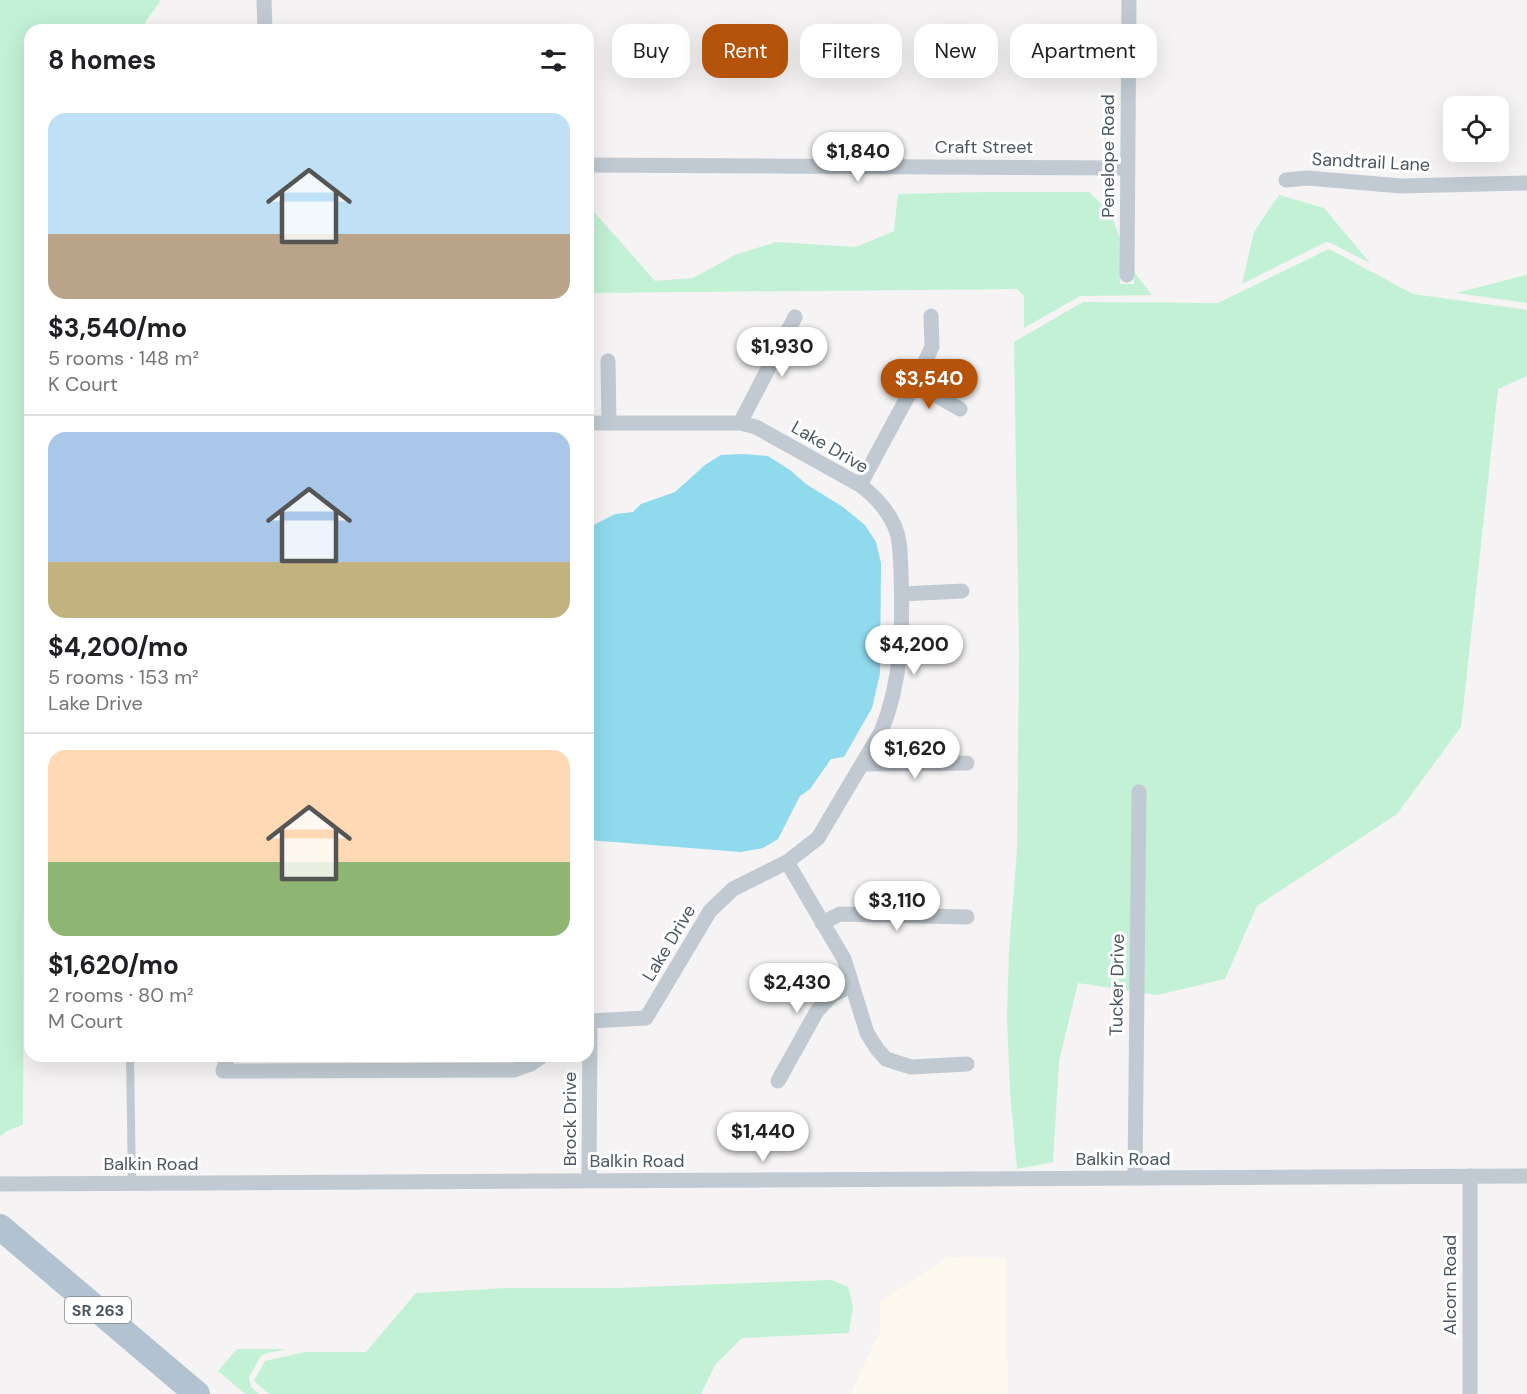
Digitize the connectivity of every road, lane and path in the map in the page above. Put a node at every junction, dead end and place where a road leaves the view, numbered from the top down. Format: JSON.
{"nodes":[{"id":1,"x":264,"y":0,"type":"edge"},
{"id":2,"x":1129,"y":0,"type":"edge"},
{"id":3,"x":265,"y":24,"type":"edge"},
{"id":4,"x":594,"y":165,"type":"edge"},
{"id":5,"x":1128,"y":168,"type":"junction"},
{"id":6,"x":1286,"y":180,"type":"dead end"},
{"id":7,"x":1527,"y":183,"type":"edge"},
{"id":8,"x":1127,"y":275,"type":"dead end"},
{"id":9,"x":931,"y":316,"type":"dead end"},
{"id":10,"x":795,"y":317,"type":"dead end"},
{"id":11,"x":608,"y":361,"type":"dead end"},
{"id":12,"x":915,"y":383,"type":"junction"},
{"id":13,"x":960,"y":409,"type":"dead end"},
{"id":14,"x":594,"y":423,"type":"edge"},
{"id":15,"x":609,"y":423,"type":"junction"},
{"id":16,"x":740,"y":423,"type":"junction"},
{"id":17,"x":860,"y":485,"type":"junction"},
{"id":18,"x":962,"y":591,"type":"dead end"},
{"id":19,"x":902,"y":594,"type":"junction"},
{"id":20,"x":967,"y":763,"type":"dead end"},
{"id":21,"x":862,"y":764,"type":"junction"},
{"id":22,"x":1139,"y":792,"type":"dead end"},
{"id":23,"x":787,"y":862,"type":"junction"},
{"id":24,"x":967,"y":917,"type":"dead end"},
{"id":25,"x":822,"y":923,"type":"junction"},
{"id":26,"x":852,"y":986,"type":"junction"},
{"id":27,"x":594,"y":1021,"type":"edge"},
{"id":28,"x":130,"y":1062,"type":"edge"},
{"id":29,"x":534,"y":1062,"type":"edge"},
{"id":30,"x":589,"y":1062,"type":"edge"},
{"id":31,"x":225,"y":1063,"type":"edge"},
{"id":32,"x":967,"y":1064,"type":"dead end"},
{"id":33,"x":778,"y":1081,"type":"dead end"},
{"id":34,"x":1470,"y":1176,"type":"junction"},
{"id":35,"x":1527,"y":1176,"type":"edge"},
{"id":36,"x":1135,"y":1178,"type":"junction"},
{"id":37,"x":589,"y":1181,"type":"junction"},
{"id":38,"x":132,"y":1183,"type":"junction"},
{"id":39,"x":0,"y":1184,"type":"edge"},
{"id":40,"x":0,"y":1227,"type":"edge"},
{"id":41,"x":197,"y":1394,"type":"edge"},
{"id":42,"x":1470,"y":1394,"type":"edge"}],
"edges":[{"from":1,"to":3,"type":"street"},
{"from":2,"to":5,"type":"street","name":"Penelope Road"},
{"from":4,"to":5,"type":"street","name":"Craft Street"},
{"from":5,"to":8,"type":"street","name":"Penelope Road"},
{"from":6,"to":7,"type":"street","name":"Sandtrail Lane"},
{"from":9,"to":12,"type":"street"},
{"from":10,"to":16,"type":"street"},
{"from":11,"to":15,"type":"street"},
{"from":12,"to":13,"type":"street"},
{"from":12,"to":17,"type":"street"},
{"from":14,"to":15,"type":"street","name":"Lake Drive"},
{"from":15,"to":16,"type":"street","name":"Lake Drive"},
{"from":16,"to":17,"type":"street","name":"Lake Drive"},
{"from":17,"to":19,"type":"street","name":"Lake Drive"},
{"from":18,"to":19,"type":"street"},
{"from":19,"to":21,"type":"street","name":"Lake Drive"},
{"from":20,"to":21,"type":"street"},
{"from":21,"to":23,"type":"street","name":"Lake Drive"},
{"from":22,"to":36,"type":"street","name":"Tucker Drive"},
{"from":23,"to":25,"type":"street"},
{"from":23,"to":27,"type":"street","name":"Lake Drive"},
{"from":24,"to":25,"type":"street"},
{"from":25,"to":26,"type":"street"},
{"from":26,"to":32,"type":"street"},
{"from":26,"to":33,"type":"street"},
{"from":28,"to":38,"type":"lane"},
{"from":29,"to":31,"type":"street"},
{"from":30,"to":37,"type":"street","name":"Brock Drive"},
{"from":34,"to":35,"type":"street","name":"Balkin Road"},
{"from":34,"to":36,"type":"street","name":"Balkin Road"},
{"from":34,"to":42,"type":"street","name":"Alcorn Road"},
{"from":36,"to":37,"type":"street","name":"Balkin Road"},
{"from":37,"to":38,"type":"street","name":"Balkin Road"},
{"from":38,"to":39,"type":"street","name":"Balkin Road"},
{"from":40,"to":41,"type":"main road","number":"SR 263"}]}
